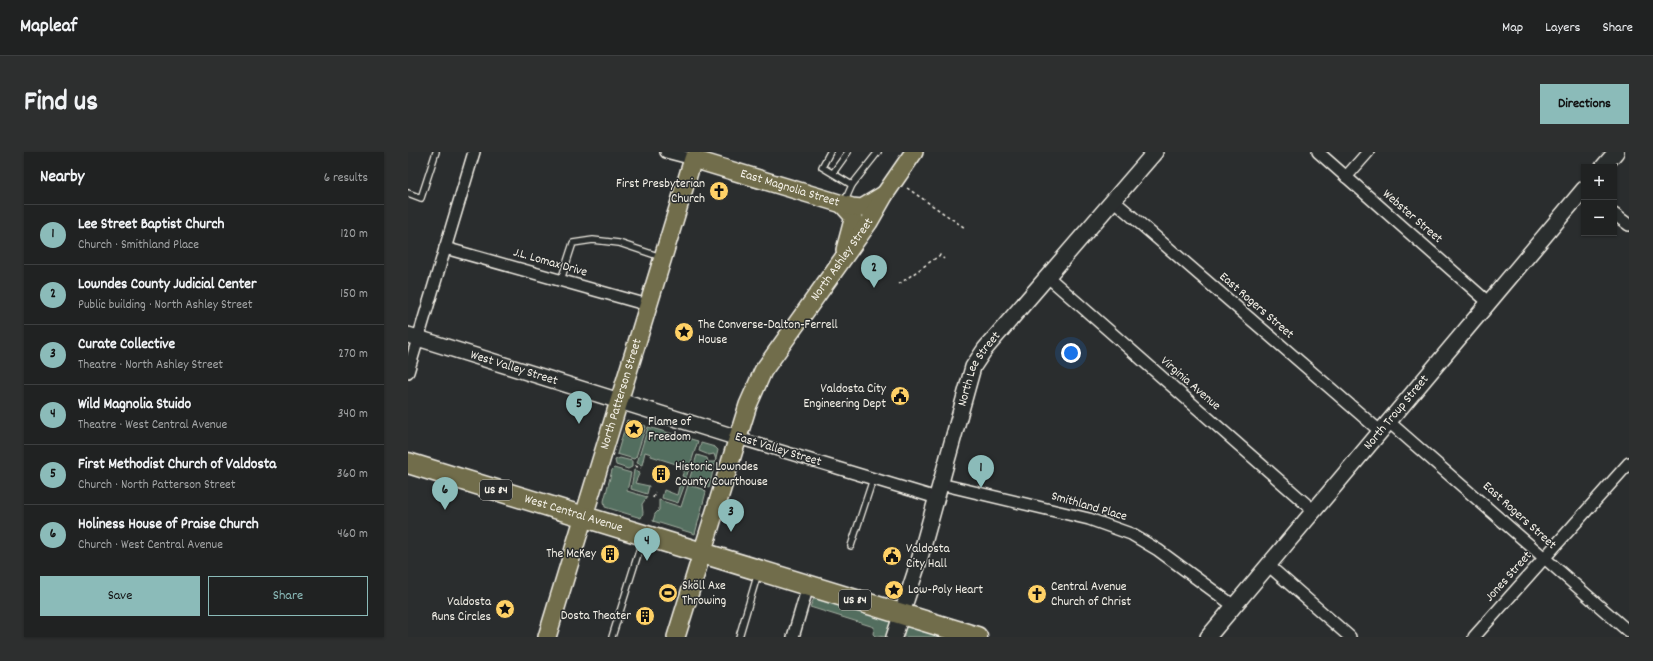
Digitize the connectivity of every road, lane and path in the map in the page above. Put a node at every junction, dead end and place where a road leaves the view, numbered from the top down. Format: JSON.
{"nodes":[{"id":1,"x":436,"y":152,"type":"edge"},
{"id":2,"x":474,"y":152,"type":"edge"},
{"id":3,"x":666,"y":152,"type":"edge"},
{"id":4,"x":830,"y":152,"type":"edge"},
{"id":5,"x":848,"y":152,"type":"edge"},
{"id":6,"x":878,"y":152,"type":"edge"},
{"id":7,"x":913,"y":152,"type":"edge"},
{"id":8,"x":1155,"y":152,"type":"edge"},
{"id":9,"x":1318,"y":152,"type":"edge"},
{"id":10,"x":1368,"y":152,"type":"edge"},
{"id":11,"x":1616,"y":152,"type":"edge"},
{"id":12,"x":694,"y":155,"type":"edge"},
{"id":13,"x":1606,"y":164,"type":"edge"},
{"id":14,"x":833,"y":173,"type":"junction"},
{"id":15,"x":1346,"y":177,"type":"junction"},
{"id":16,"x":852,"y":185,"type":"junction"},
{"id":17,"x":907,"y":188,"type":"dead end"},
{"id":18,"x":408,"y":193,"type":"edge"},
{"id":19,"x":885,"y":194,"type":"junction"},
{"id":20,"x":1581,"y":194,"type":"edge"},
{"id":21,"x":1114,"y":200,"type":"junction"},
{"id":22,"x":843,"y":205,"type":"junction"},
{"id":23,"x":1617,"y":216,"type":"edge"},
{"id":24,"x":1629,"y":225,"type":"edge"},
{"id":25,"x":965,"y":228,"type":"dead end"},
{"id":26,"x":445,"y":248,"type":"junction"},
{"id":27,"x":663,"y":258,"type":"junction"},
{"id":28,"x":944,"y":259,"type":"dead end"},
{"id":29,"x":842,"y":260,"type":"junction"},
{"id":30,"x":1048,"y":277,"type":"junction"},
{"id":31,"x":561,"y":280,"type":"junction"},
{"id":32,"x":899,"y":284,"type":"dead end"},
{"id":33,"x":1489,"y":303,"type":"junction"},
{"id":34,"x":648,"y":305,"type":"junction"},
{"id":35,"x":413,"y":337,"type":"edge"},
{"id":36,"x":408,"y":372,"type":"edge"},
{"id":37,"x":619,"y":400,"type":"junction"},
{"id":38,"x":1385,"y":427,"type":"junction"},
{"id":39,"x":738,"y":438,"type":"junction"},
{"id":40,"x":408,"y":463,"type":"edge"},
{"id":41,"x":1629,"y":464,"type":"edge"},
{"id":42,"x":635,"y":466,"type":"dead end"},
{"id":43,"x":641,"y":468,"type":"dead end"},
{"id":44,"x":873,"y":479,"type":"junction"},
{"id":45,"x":680,"y":480,"type":"dead end"},
{"id":46,"x":688,"y":482,"type":"dead end"},
{"id":47,"x":939,"y":491,"type":"junction"},
{"id":48,"x":655,"y":492,"type":"dead end"},
{"id":49,"x":653,"y":498,"type":"dead end"},
{"id":50,"x":1314,"y":510,"type":"junction"},
{"id":51,"x":584,"y":518,"type":"junction"},
{"id":52,"x":643,"y":535,"type":"junction"},
{"id":53,"x":851,"y":546,"type":"dead end"},
{"id":54,"x":702,"y":554,"type":"junction"},
{"id":55,"x":1545,"y":558,"type":"junction"},
{"id":56,"x":1268,"y":565,"type":"junction"},
{"id":57,"x":759,"y":571,"type":"junction"},
{"id":58,"x":808,"y":586,"type":"junction"},
{"id":59,"x":1234,"y":606,"type":"junction"},
{"id":60,"x":902,"y":614,"type":"junction"},
{"id":61,"x":1629,"y":632,"type":"edge"},
{"id":62,"x":547,"y":637,"type":"edge"},
{"id":63,"x":612,"y":637,"type":"edge"},
{"id":64,"x":676,"y":637,"type":"edge"},
{"id":65,"x":739,"y":637,"type":"edge"},
{"id":66,"x":793,"y":637,"type":"edge"},
{"id":67,"x":894,"y":637,"type":"edge"},
{"id":68,"x":977,"y":637,"type":"edge"},
{"id":69,"x":1208,"y":637,"type":"edge"},
{"id":70,"x":1350,"y":637,"type":"edge"},
{"id":71,"x":1474,"y":637,"type":"edge"}],
"edges":[{"from":1,"to":18,"type":"lane"},
{"from":2,"to":26,"type":"street"},
{"from":3,"to":12,"type":"street"},
{"from":4,"to":14,"type":"lane"},
{"from":5,"to":14,"type":"lane"},
{"from":6,"to":16,"type":"lane"},
{"from":7,"to":19,"type":"main road","name":"North Ashley Street"},
{"from":8,"to":21,"type":"street","name":"North Lee Street"},
{"from":9,"to":15,"type":"street","name":"Webster Street"},
{"from":10,"to":15,"type":"street"},
{"from":11,"to":13,"type":"street"},
{"from":12,"to":22,"type":"main road","name":"East Magnolia Street"},
{"from":12,"to":27,"type":"main road","name":"North Patterson Street"},
{"from":14,"to":16,"type":"lane"},
{"from":15,"to":33,"type":"street","name":"Webster Street"},
{"from":16,"to":22,"type":"lane"},
{"from":17,"to":25,"type":"path"},
{"from":19,"to":22,"type":"main road","name":"East Magnolia Street"},
{"from":19,"to":29,"type":"main road","name":"North Ashley Street"},
{"from":20,"to":33,"type":"street","name":"North Troup Street"},
{"from":21,"to":30,"type":"street","name":"North Lee Street"},
{"from":21,"to":38,"type":"street","name":"East Rogers Street"},
{"from":22,"to":29,"type":"main road"},
{"from":23,"to":24,"type":"street"},
{"from":26,"to":31,"type":"street","name":"J.L. Lomax Drive"},
{"from":26,"to":35,"type":"street"},
{"from":27,"to":31,"type":"lane"},
{"from":27,"to":34,"type":"main road","name":"North Patterson Street"},
{"from":28,"to":32,"type":"path"},
{"from":29,"to":39,"type":"main road","name":"North Ashley Street"},
{"from":30,"to":47,"type":"street","name":"North Lee Street"},
{"from":30,"to":50,"type":"street","name":"Virginia Avenue"},
{"from":31,"to":34,"type":"street","name":"J.L. Lomax Drive"},
{"from":33,"to":38,"type":"street","name":"North Troup Street"},
{"from":34,"to":37,"type":"main road","name":"North Patterson Street"},
{"from":35,"to":36,"type":"street"},
{"from":35,"to":37,"type":"street","name":"West Valley Street"},
{"from":37,"to":39,"type":"street","name":"East Valley Street"},
{"from":37,"to":51,"type":"main road","name":"North Patterson Street"},
{"from":38,"to":50,"type":"street","name":"North Troup Street"},
{"from":38,"to":55,"type":"street","name":"East Rogers Street"},
{"from":39,"to":44,"type":"street","name":"East Valley Street"},
{"from":39,"to":54,"type":"main road","name":"North Ashley Street"},
{"from":40,"to":51,"type":"highway","name":"West Central Avenue","number":"US 84"},
{"from":41,"to":55,"type":"street","name":"Jones Street"},
{"from":42,"to":43,"type":"path"},
{"from":44,"to":47,"type":"street","name":"East Valley Street"},
{"from":44,"to":53,"type":"lane"},
{"from":45,"to":46,"type":"path"},
{"from":47,"to":59,"type":"street","name":"Smithland Place"},
{"from":47,"to":60,"type":"street","name":"North Lee Street"},
{"from":48,"to":49,"type":"path"},
{"from":50,"to":56,"type":"street","name":"North Troup Street"},
{"from":51,"to":52,"type":"highway","name":"West Central Avenue","number":"US 84"},
{"from":51,"to":62,"type":"main road","name":"North Patterson Street"},
{"from":52,"to":54,"type":"highway","name":"West Central Avenue","number":"US 84"},
{"from":52,"to":63,"type":"lane"},
{"from":54,"to":57,"type":"highway","name":"West Central Avenue","number":"US 84"},
{"from":54,"to":64,"type":"main road","name":"North Ashley Street"},
{"from":55,"to":61,"type":"street","name":"East Rogers Street"},
{"from":55,"to":71,"type":"street","name":"Jones Street"},
{"from":56,"to":59,"type":"street","name":"North Troup Street"},
{"from":56,"to":70,"type":"street"},
{"from":57,"to":58,"type":"highway","name":"West Central Avenue","number":"US 84"},
{"from":57,"to":65,"type":"lane"},
{"from":58,"to":60,"type":"highway","number":"US 84"},
{"from":58,"to":66,"type":"street"},
{"from":59,"to":69,"type":"street","name":"North Troup Street"},
{"from":60,"to":67,"type":"street","name":"North Lee Street"},
{"from":60,"to":68,"type":"highway","number":"US 84"}]}
